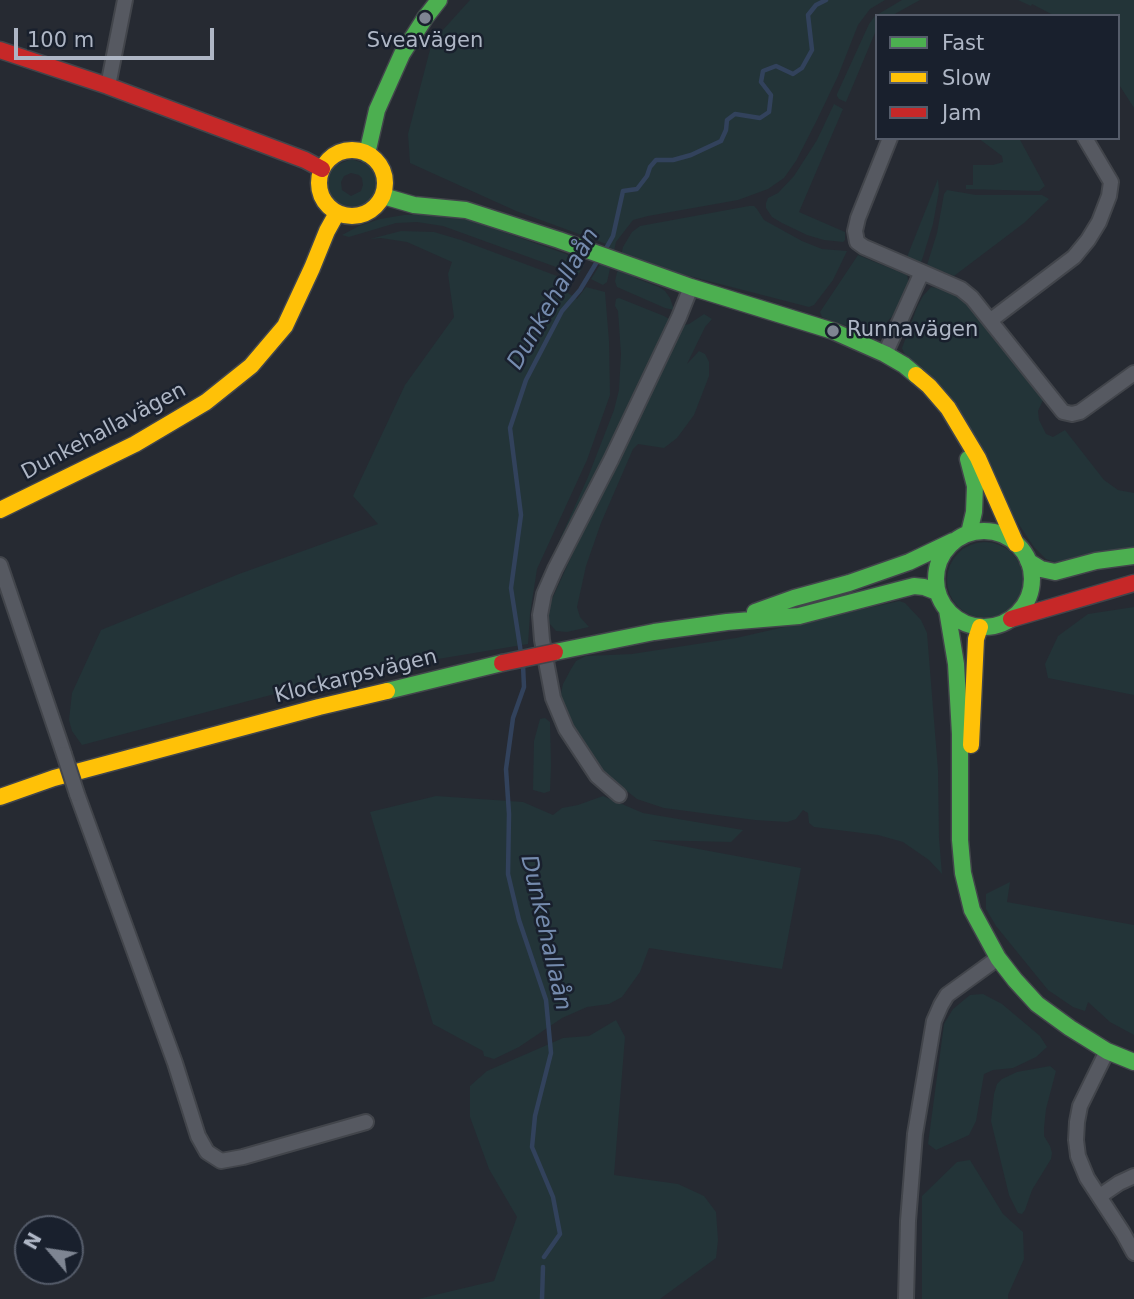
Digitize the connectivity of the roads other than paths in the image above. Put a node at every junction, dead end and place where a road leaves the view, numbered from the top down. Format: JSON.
{"nodes":[{"id":1,"x":125,"y":0,"type":"edge"},
{"id":2,"x":439,"y":0,"type":"edge"},
{"id":3,"x":0,"y":50,"type":"edge"},
{"id":4,"x":108,"y":86,"type":"junction"},
{"id":5,"x":889,"y":140,"type":"edge"},
{"id":6,"x":1086,"y":140,"type":"edge"},
{"id":7,"x":367,"y":154,"type":"junction"},
{"id":8,"x":322,"y":169,"type":"junction"},
{"id":9,"x":383,"y":196,"type":"junction"},
{"id":10,"x":337,"y":213,"type":"junction"},
{"id":11,"x":922,"y":272,"type":"junction"},
{"id":12,"x":691,"y":286,"type":"junction"},
{"id":13,"x":991,"y":320,"type":"junction"},
{"id":14,"x":885,"y":354,"type":"junction"},
{"id":15,"x":905,"y":365,"type":"junction"},
{"id":16,"x":1134,"y":373,"type":"edge"},
{"id":17,"x":0,"y":510,"type":"edge"},
{"id":18,"x":963,"y":536,"type":"junction"},
{"id":19,"x":1016,"y":544,"type":"junction"},
{"id":20,"x":1134,"y":556,"type":"edge"},
{"id":21,"x":1028,"y":561,"type":"junction"},
{"id":22,"x":0,"y":565,"type":"edge"},
{"id":23,"x":1134,"y":583,"type":"edge"},
{"id":24,"x":937,"y":592,"type":"junction"},
{"id":25,"x":947,"y":610,"type":"junction"},
{"id":26,"x":1010,"y":619,"type":"junction"},
{"id":27,"x":727,"y":622,"type":"junction"},
{"id":28,"x":980,"y":627,"type":"junction"},
{"id":29,"x":619,"y":795,"type":"dead end"},
{"id":30,"x":0,"y":797,"type":"edge"},
{"id":31,"x":960,"y":840,"type":"junction"},
{"id":32,"x":998,"y":958,"type":"junction"},
{"id":33,"x":1107,"y":1051,"type":"junction"},
{"id":34,"x":1134,"y":1062,"type":"edge"},
{"id":35,"x":366,"y":1122,"type":"dead end"},
{"id":36,"x":1134,"y":1176,"type":"edge"},
{"id":37,"x":1100,"y":1196,"type":"junction"},
{"id":38,"x":1134,"y":1253,"type":"edge"},
{"id":39,"x":906,"y":1299,"type":"edge"}],
"edges":[{"from":1,"to":4,"type":"street"},
{"from":2,"to":7,"type":"street"},
{"from":3,"to":4,"type":"street"},
{"from":4,"to":8,"type":"street"},
{"from":5,"to":11,"type":"street"},
{"from":6,"to":13,"type":"street"},
{"from":7,"to":8,"type":"street"},
{"from":7,"to":9,"type":"street"},
{"from":8,"to":10,"type":"street"},
{"from":9,"to":10,"type":"street"},
{"from":9,"to":12,"type":"street"},
{"from":10,"to":17,"type":"street","name":"Dunkehallavägen"},
{"from":11,"to":13,"type":"street"},
{"from":11,"to":14,"type":"street"},
{"from":12,"to":14,"type":"street"},
{"from":12,"to":29,"type":"street"},
{"from":13,"to":16,"type":"street"},
{"from":14,"to":15,"type":"street"},
{"from":15,"to":18,"type":"street"},
{"from":15,"to":19,"type":"street"},
{"from":18,"to":19,"type":"street"},
{"from":18,"to":24,"type":"street"},
{"from":18,"to":27,"type":"street"},
{"from":19,"to":21,"type":"street"},
{"from":20,"to":21,"type":"street"},
{"from":21,"to":26,"type":"street"},
{"from":22,"to":35,"type":"street","bridge":true},
{"from":23,"to":26,"type":"street"},
{"from":24,"to":25,"type":"street"},
{"from":24,"to":27,"type":"street"},
{"from":25,"to":28,"type":"street"},
{"from":25,"to":31,"type":"street"},
{"from":26,"to":28,"type":"street"},
{"from":27,"to":30,"type":"street","name":"Klockarpsvägen","bridge":true},
{"from":28,"to":31,"type":"street"},
{"from":31,"to":32,"type":"street"},
{"from":32,"to":33,"type":"street"},
{"from":32,"to":39,"type":"street"},
{"from":33,"to":34,"type":"street"},
{"from":33,"to":37,"type":"street"},
{"from":36,"to":37,"type":"street"},
{"from":37,"to":38,"type":"street"}]}
